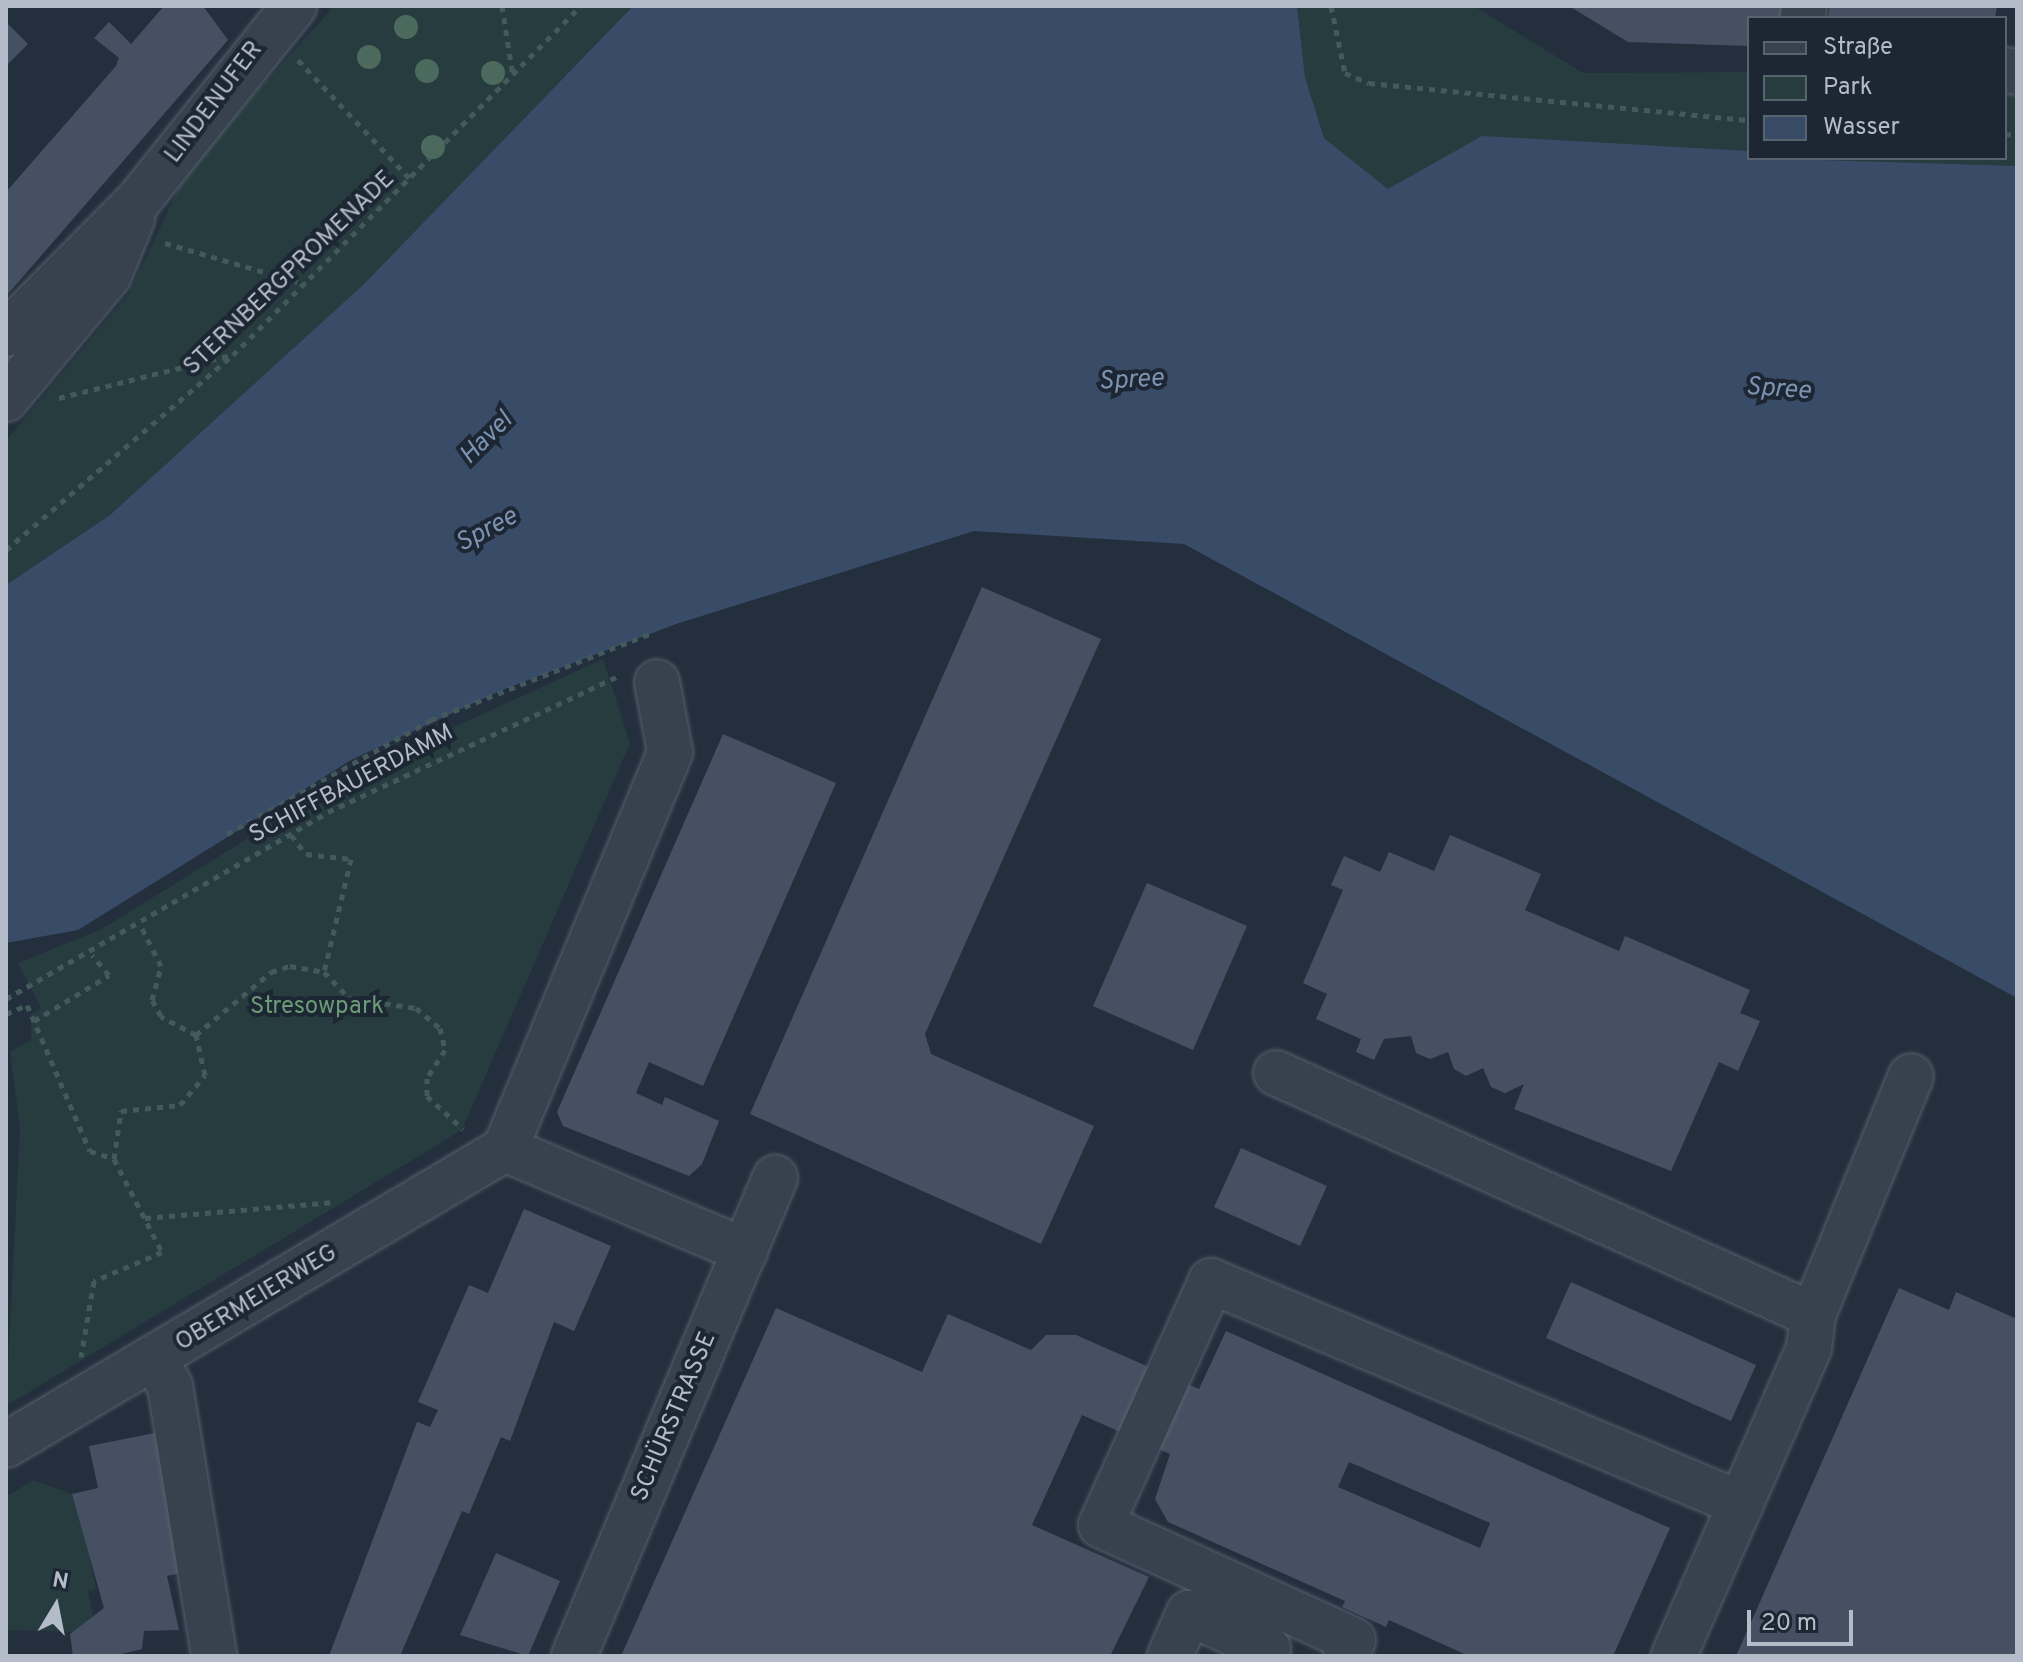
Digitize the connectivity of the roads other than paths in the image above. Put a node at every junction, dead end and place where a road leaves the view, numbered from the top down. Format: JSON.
{"nodes":[{"id":1,"x":270,"y":14,"type":"edge"},
{"id":2,"x":132,"y":217,"type":"junction"},
{"id":3,"x":6,"y":334,"type":"edge"},
{"id":4,"x":6,"y":399,"type":"edge"},
{"id":5,"x":657,"y":682,"type":"road end"},
{"id":6,"x":1276,"y":1073,"type":"dead end"},
{"id":7,"x":1911,"y":1076,"type":"dead end"},
{"id":8,"x":489,"y":1141,"type":"junction"},
{"id":9,"x":775,"y":1178,"type":"dead end"},
{"id":10,"x":745,"y":1251,"type":"junction"},
{"id":11,"x":1813,"y":1315,"type":"junction"},
{"id":12,"x":155,"y":1360,"type":"junction"},
{"id":13,"x":6,"y":1445,"type":"edge"},
{"id":14,"x":1741,"y":1504,"type":"junction"},
{"id":15,"x":214,"y":1656,"type":"edge"},
{"id":16,"x":574,"y":1656,"type":"edge"},
{"id":17,"x":1170,"y":1656,"type":"edge"},
{"id":18,"x":1264,"y":1656,"type":"edge"},
{"id":19,"x":1346,"y":1656,"type":"edge"},
{"id":20,"x":1674,"y":1656,"type":"edge"}],
"edges":[{"from":1,"to":2,"type":"street","name":"LINDENUFER"},
{"from":2,"to":3,"type":"street","name":"LINDENUFER"},
{"from":2,"to":4,"type":"street","name":"LINDENUFER"},
{"from":5,"to":8,"type":"street"},
{"from":6,"to":11,"type":"street"},
{"from":7,"to":11,"type":"street"},
{"from":8,"to":10,"type":"street"},
{"from":8,"to":12,"type":"street","name":"OBERMEIERWEG"},
{"from":9,"to":10,"type":"street","name":"SCHÜRSTRASSE"},
{"from":10,"to":16,"type":"street","name":"SCHÜRSTRASSE"},
{"from":11,"to":14,"type":"street"},
{"from":12,"to":13,"type":"street","name":"OBERMEIERWEG"},
{"from":12,"to":15,"type":"street"},
{"from":14,"to":19,"type":"street"},
{"from":14,"to":20,"type":"street"},
{"from":17,"to":18,"type":"street"}]}
